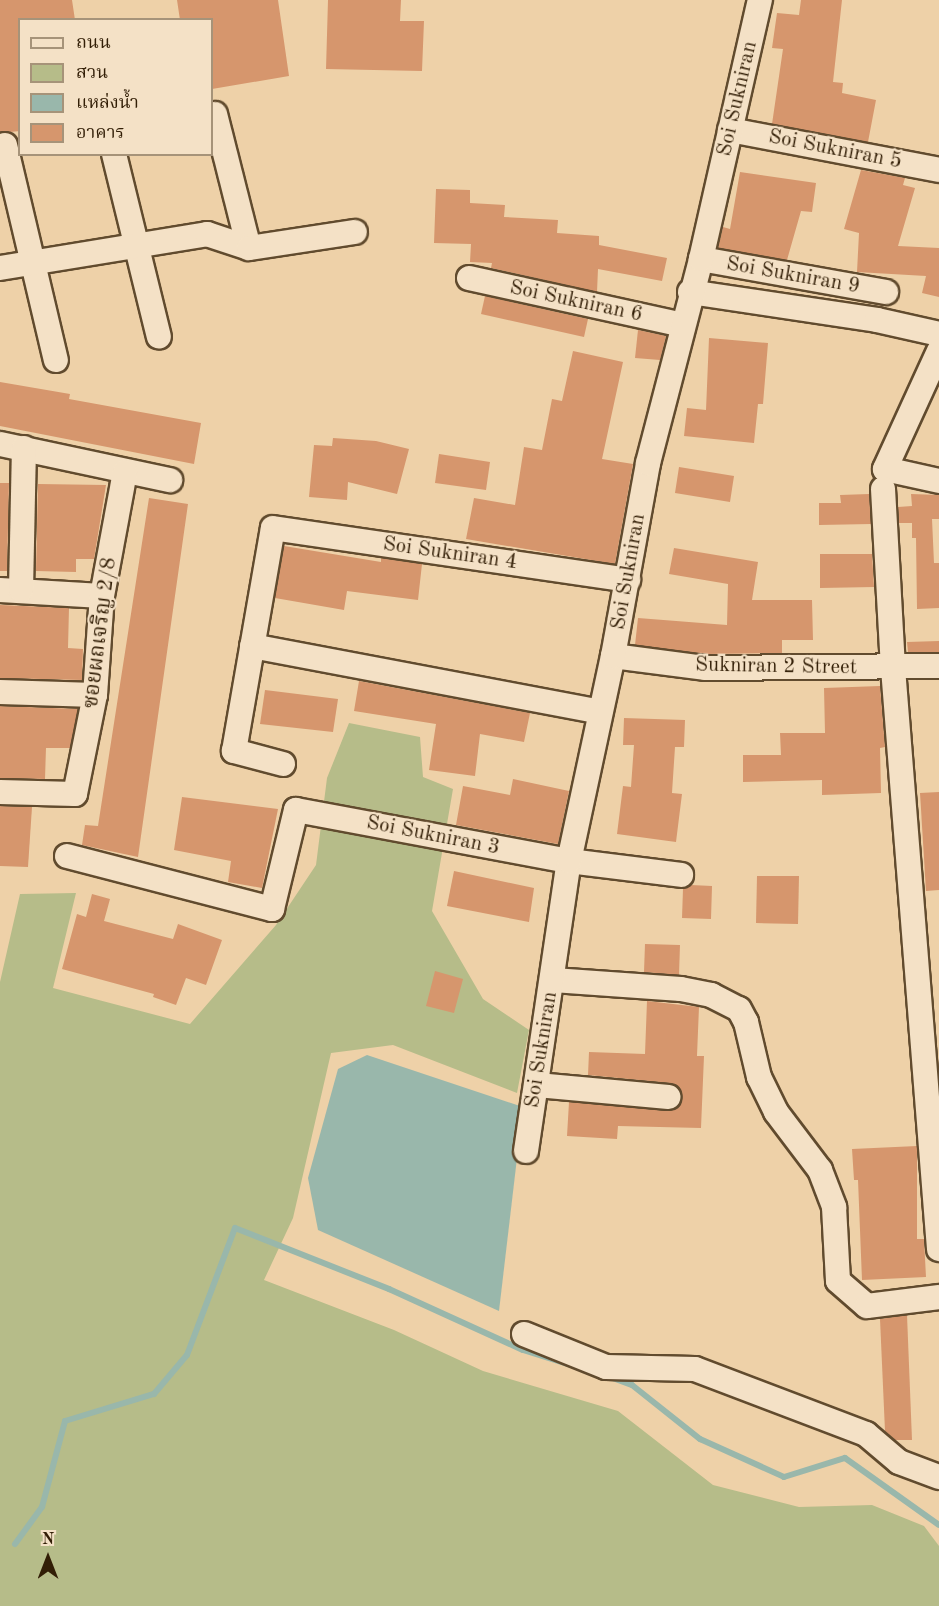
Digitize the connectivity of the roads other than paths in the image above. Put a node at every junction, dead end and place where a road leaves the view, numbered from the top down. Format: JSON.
{"nodes":[{"id":1,"x":760,"y":0,"type":"edge"},
{"id":2,"x":214,"y":114,"type":"dead end"},
{"id":3,"x":730,"y":130,"type":"junction"},
{"id":4,"x":5,"y":145,"type":"dead end"},
{"id":5,"x":114,"y":156,"type":"edge"},
{"id":6,"x":939,"y":170,"type":"edge"},
{"id":7,"x":355,"y":232,"type":"dead end"},
{"id":8,"x":134,"y":244,"type":"junction"},
{"id":9,"x":249,"y":248,"type":"junction"},
{"id":10,"x":701,"y":259,"type":"junction"},
{"id":11,"x":32,"y":261,"type":"junction"},
{"id":12,"x":0,"y":268,"type":"edge"},
{"id":13,"x":470,"y":278,"type":"dead end"},
{"id":14,"x":690,"y":292,"type":"junction"},
{"id":15,"x":886,"y":292,"type":"dead end"},
{"id":16,"x":682,"y":325,"type":"junction"},
{"id":17,"x":939,"y":334,"type":"edge"},
{"id":18,"x":159,"y":337,"type":"dead end"},
{"id":19,"x":939,"y":351,"type":"edge"},
{"id":20,"x":56,"y":360,"type":"dead end"},
{"id":21,"x":0,"y":444,"type":"edge"},
{"id":22,"x":24,"y":448,"type":"junction"},
{"id":23,"x":125,"y":472,"type":"junction"},
{"id":24,"x":170,"y":480,"type":"dead end"},
{"id":25,"x":939,"y":481,"type":"edge"},
{"id":26,"x":883,"y":489,"type":"dead end"},
{"id":27,"x":628,"y":580,"type":"junction"},
{"id":28,"x":10,"y":590,"type":"edge"},
{"id":29,"x":102,"y":596,"type":"junction"},
{"id":30,"x":252,"y":646,"type":"junction"},
{"id":31,"x":613,"y":656,"type":"junction"},
{"id":32,"x":939,"y":666,"type":"edge"},
{"id":33,"x":892,"y":668,"type":"junction"},
{"id":34,"x":0,"y":692,"type":"edge"},
{"id":35,"x":95,"y":695,"type":"junction"},
{"id":36,"x":600,"y":712,"type":"junction"},
{"id":37,"x":283,"y":764,"type":"dead end"},
{"id":38,"x":0,"y":792,"type":"edge"},
{"id":39,"x":67,"y":856,"type":"dead end"},
{"id":40,"x":569,"y":861,"type":"junction"},
{"id":41,"x":681,"y":875,"type":"dead end"},
{"id":42,"x":553,"y":980,"type":"junction"},
{"id":43,"x":537,"y":1085,"type":"junction"},
{"id":44,"x":668,"y":1097,"type":"dead end"},
{"id":45,"x":526,"y":1151,"type":"dead end"},
{"id":46,"x":935,"y":1183,"type":"edge"},
{"id":47,"x":939,"y":1249,"type":"edge"},
{"id":48,"x":939,"y":1297,"type":"edge"},
{"id":49,"x":524,"y":1334,"type":"dead end"},
{"id":50,"x":939,"y":1477,"type":"edge"}],
"edges":[{"from":1,"to":3,"type":"street","name":"Soi Sukniran"},
{"from":2,"to":9,"type":"street"},
{"from":3,"to":6,"type":"street","name":"Soi Sukniran 5"},
{"from":3,"to":10,"type":"street","name":"Soi Sukniran"},
{"from":4,"to":11,"type":"street"},
{"from":5,"to":8,"type":"street"},
{"from":7,"to":9,"type":"street"},
{"from":8,"to":9,"type":"street"},
{"from":8,"to":11,"type":"street"},
{"from":8,"to":18,"type":"street"},
{"from":10,"to":14,"type":"street","name":"Soi Sukniran"},
{"from":10,"to":15,"type":"street","name":"Soi Sukniran 9"},
{"from":11,"to":12,"type":"street"},
{"from":11,"to":20,"type":"street"},
{"from":13,"to":16,"type":"street","name":"Soi Sukniran 6"},
{"from":14,"to":16,"type":"street","name":"Soi Sukniran"},
{"from":14,"to":17,"type":"street"},
{"from":16,"to":27,"type":"street","name":"Soi Sukniran"},
{"from":19,"to":25,"type":"street"},
{"from":21,"to":22,"type":"street"},
{"from":22,"to":23,"type":"street"},
{"from":22,"to":28,"type":"street"},
{"from":23,"to":24,"type":"street"},
{"from":23,"to":29,"type":"street","name":"ซอยผถเจริญ 2/8"},
{"from":26,"to":33,"type":"street"},
{"from":27,"to":30,"type":"street","name":"Soi Sukniran 4"},
{"from":27,"to":31,"type":"street","name":"Soi Sukniran"},
{"from":28,"to":29,"type":"street"},
{"from":29,"to":35,"type":"street","name":"ซอยผถเจริญ 2/8"},
{"from":30,"to":36,"type":"street"},
{"from":30,"to":37,"type":"street"},
{"from":31,"to":33,"type":"street","name":"Sukniran 2 Street"},
{"from":31,"to":36,"type":"street","name":"Soi Sukniran"},
{"from":32,"to":33,"type":"street","name":"Sukniran 2 Street"},
{"from":33,"to":46,"type":"street"},
{"from":34,"to":35,"type":"street"},
{"from":35,"to":38,"type":"street","name":"ซอยผถเจริญ 2/8"},
{"from":36,"to":40,"type":"street","name":"Soi Sukniran"},
{"from":39,"to":40,"type":"street","name":"Soi Sukniran 3"},
{"from":40,"to":41,"type":"street","name":"Soi Sukniran 3"},
{"from":40,"to":42,"type":"street","name":"Soi Sukniran"},
{"from":42,"to":43,"type":"street","name":"Soi Sukniran"},
{"from":42,"to":48,"type":"street"},
{"from":43,"to":44,"type":"street"},
{"from":43,"to":45,"type":"street","name":"Soi Sukniran"},
{"from":46,"to":47,"type":"street"},
{"from":49,"to":50,"type":"street"}]}
